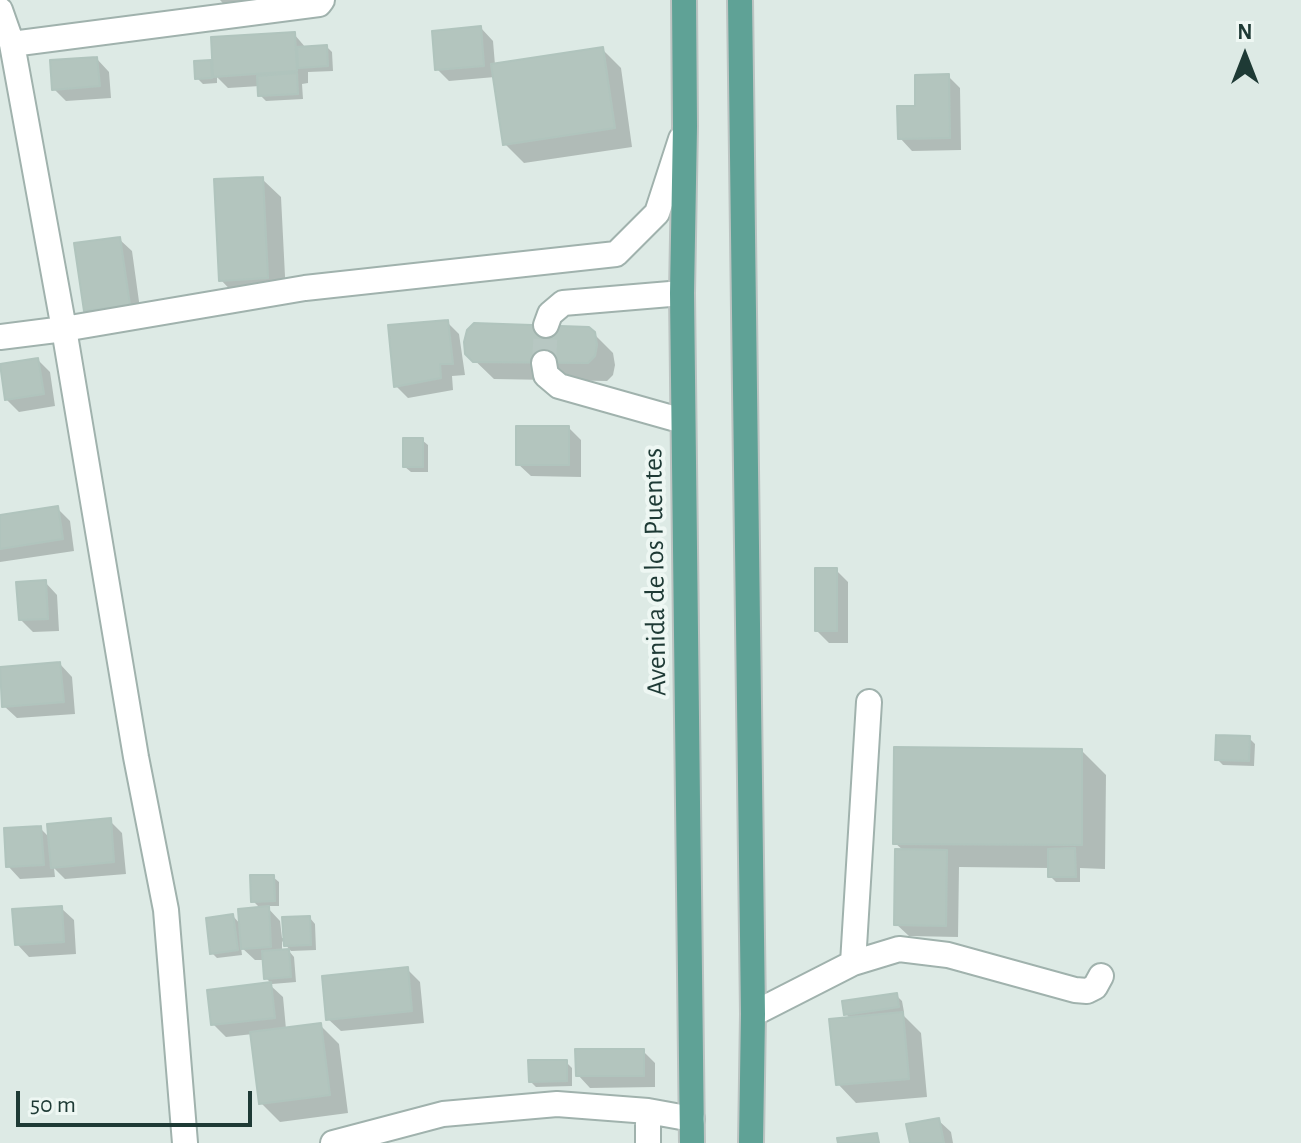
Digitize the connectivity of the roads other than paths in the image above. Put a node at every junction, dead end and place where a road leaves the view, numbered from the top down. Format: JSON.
{"nodes":[{"id":1,"x":322,"y":0,"type":"edge"},
{"id":2,"x":684,"y":0,"type":"edge"},
{"id":3,"x":740,"y":0,"type":"edge"},
{"id":4,"x":0,"y":10,"type":"edge"},
{"id":5,"x":12,"y":44,"type":"junction"},
{"id":6,"x":685,"y":126,"type":"junction"},
{"id":7,"x":682,"y":293,"type":"junction"},
{"id":8,"x":546,"y":325,"type":"dead end"},
{"id":9,"x":64,"y":329,"type":"junction"},
{"id":10,"x":0,"y":337,"type":"edge"},
{"id":11,"x":544,"y":363,"type":"dead end"},
{"id":12,"x":683,"y":421,"type":"junction"},
{"id":13,"x":869,"y":702,"type":"dead end"},
{"id":14,"x":853,"y":963,"type":"junction"},
{"id":15,"x":1101,"y":976,"type":"dead end"},
{"id":16,"x":753,"y":1014,"type":"junction"},
{"id":17,"x":648,"y":1111,"type":"junction"},
{"id":18,"x":692,"y":1131,"type":"edge"},
{"id":19,"x":185,"y":1143,"type":"edge"},
{"id":20,"x":333,"y":1143,"type":"edge"},
{"id":21,"x":648,"y":1143,"type":"edge"},
{"id":22,"x":751,"y":1143,"type":"edge"}],
"edges":[{"from":1,"to":5,"type":"street"},
{"from":2,"to":6,"type":"main road","name":"Avenida de los Puentes"},
{"from":3,"to":16,"type":"main road"},
{"from":4,"to":5,"type":"street"},
{"from":5,"to":9,"type":"street"},
{"from":6,"to":7,"type":"main road","name":"Avenida de los Puentes"},
{"from":6,"to":9,"type":"street"},
{"from":7,"to":8,"type":"street"},
{"from":7,"to":12,"type":"main road","name":"Avenida de los Puentes"},
{"from":9,"to":10,"type":"street"},
{"from":9,"to":19,"type":"street"},
{"from":11,"to":12,"type":"street"},
{"from":12,"to":18,"type":"main road","name":"Avenida de los Puentes"},
{"from":13,"to":14,"type":"street"},
{"from":14,"to":15,"type":"street"},
{"from":14,"to":16,"type":"street"},
{"from":16,"to":22,"type":"main road"},
{"from":17,"to":18,"type":"street"},
{"from":17,"to":20,"type":"street"},
{"from":17,"to":21,"type":"street"}]}
